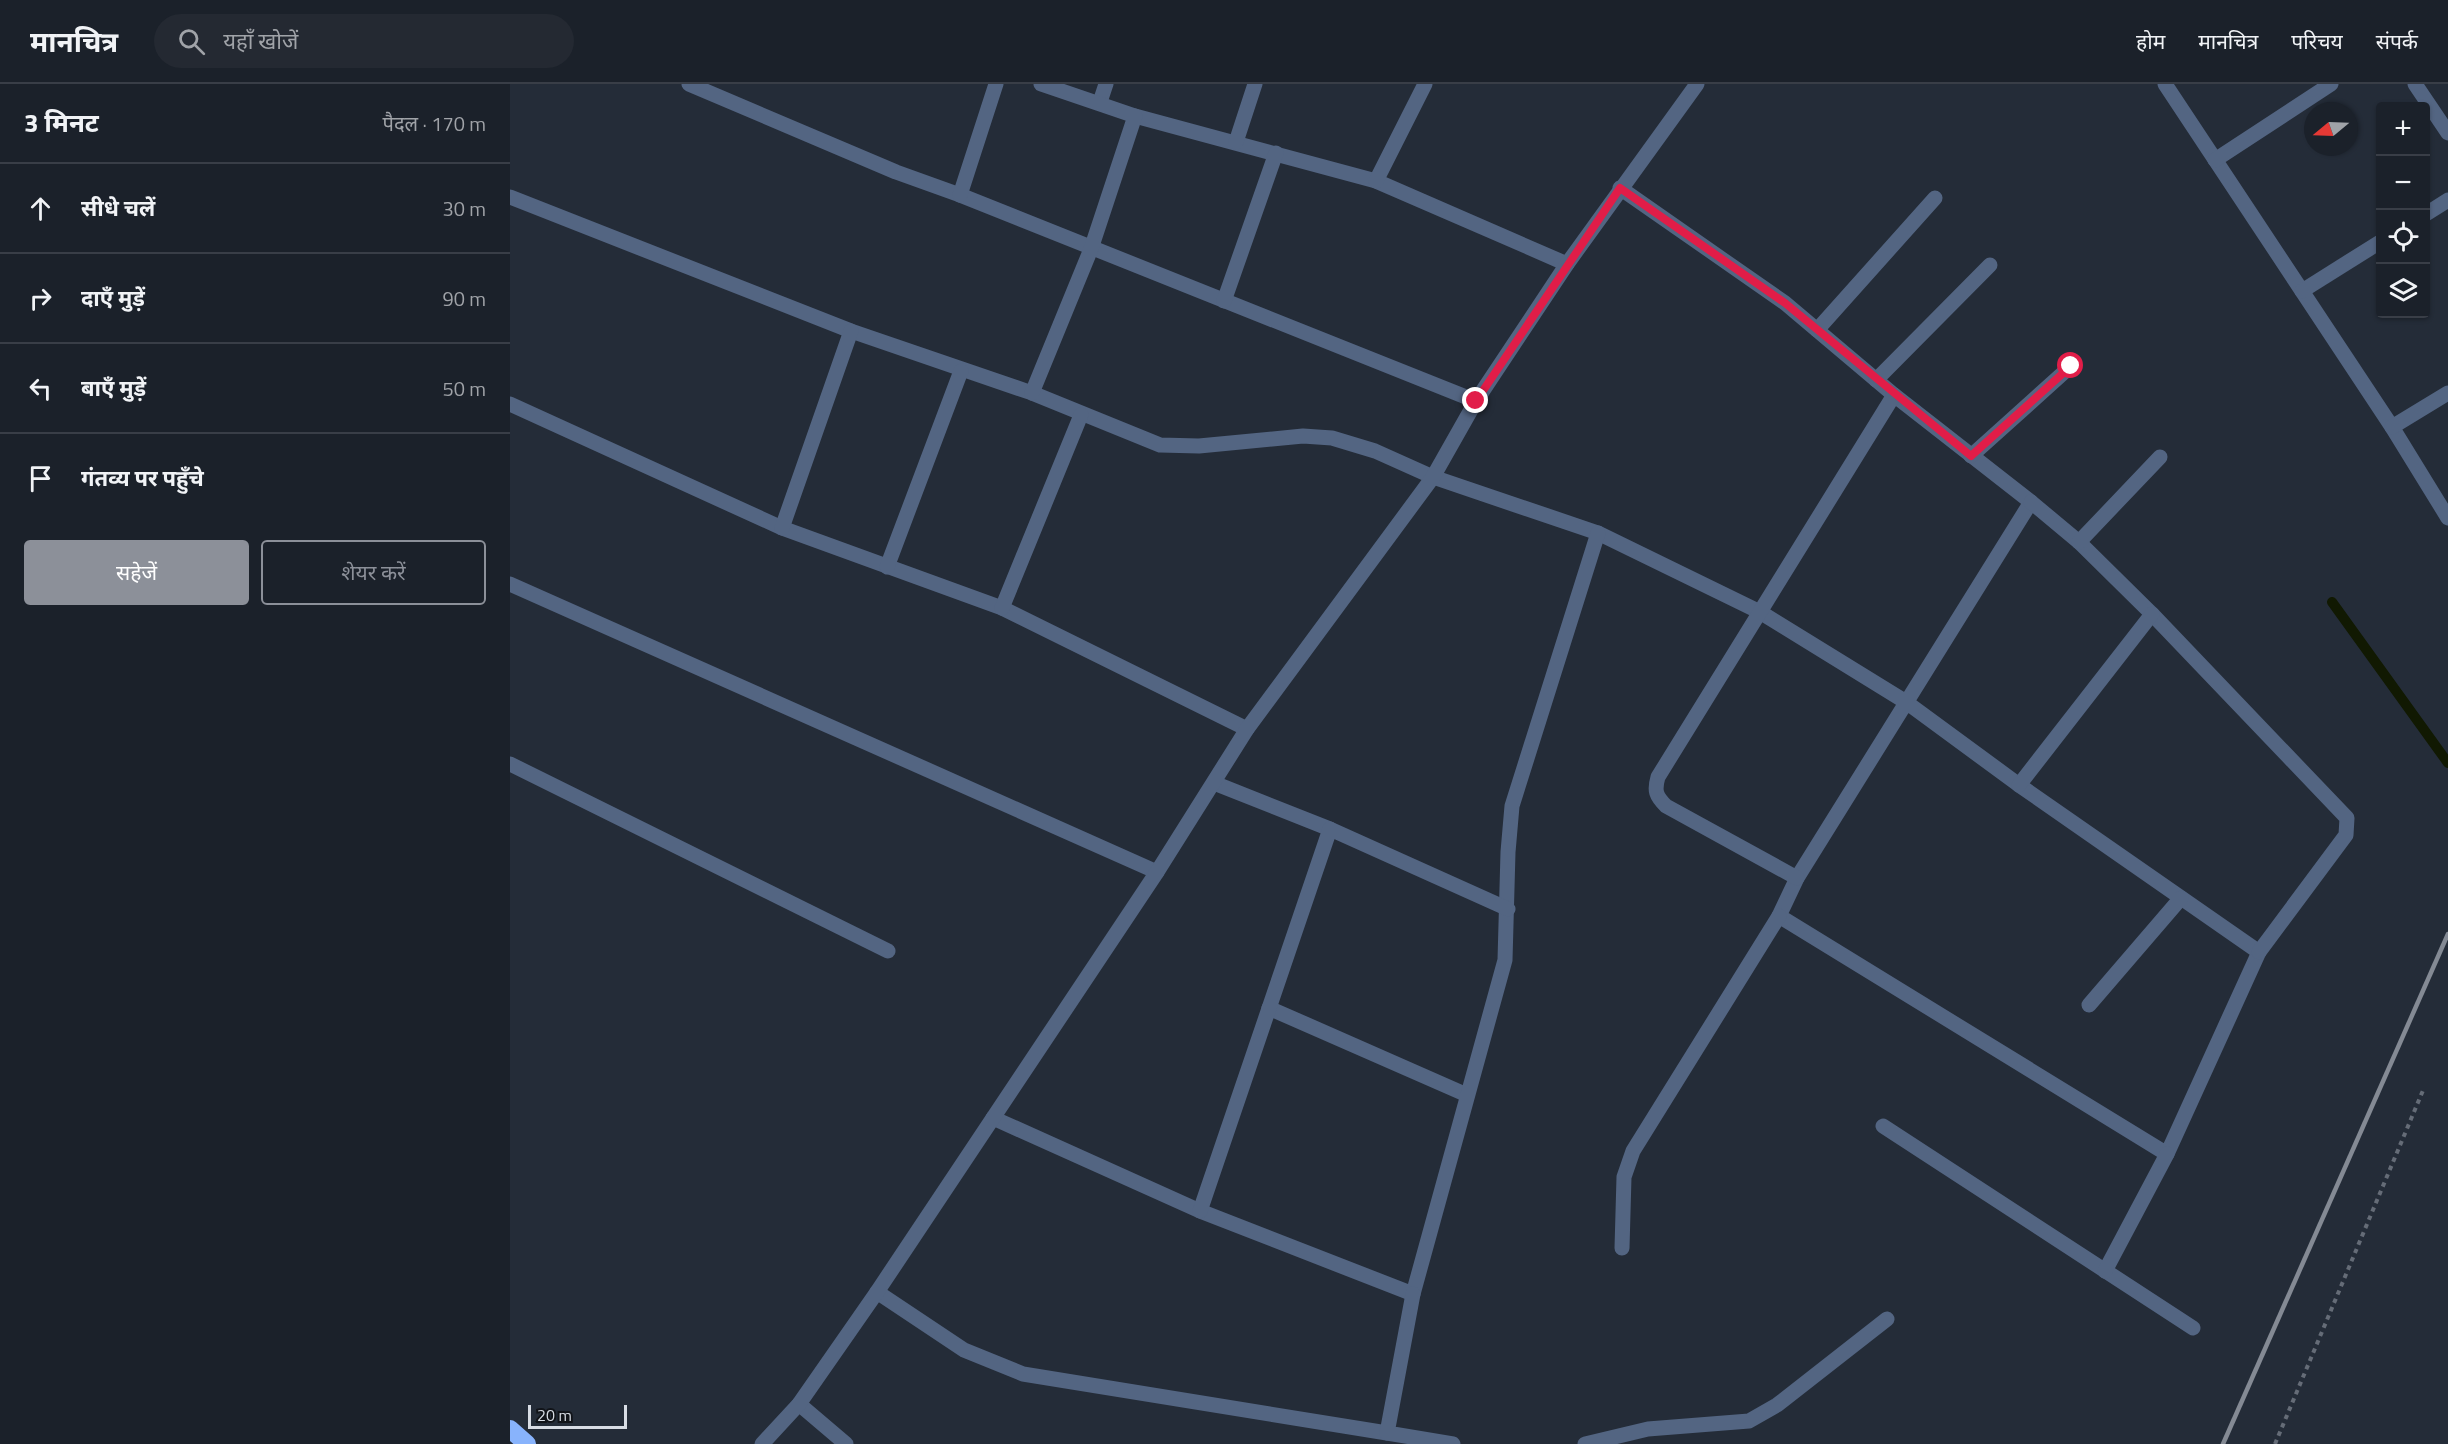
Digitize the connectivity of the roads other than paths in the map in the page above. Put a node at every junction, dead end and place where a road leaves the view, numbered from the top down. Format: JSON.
{"nodes":[{"id":1,"x":689,"y":84,"type":"edge"},
{"id":2,"x":996,"y":84,"type":"edge"},
{"id":3,"x":1041,"y":84,"type":"edge"},
{"id":4,"x":1106,"y":84,"type":"edge"},
{"id":5,"x":1255,"y":84,"type":"edge"},
{"id":6,"x":1425,"y":84,"type":"edge"},
{"id":7,"x":1697,"y":84,"type":"edge"},
{"id":8,"x":2165,"y":84,"type":"edge"},
{"id":9,"x":2331,"y":84,"type":"edge"},
{"id":10,"x":2415,"y":84,"type":"edge"},
{"id":11,"x":1100,"y":102,"type":"junction"},
{"id":12,"x":1135,"y":116,"type":"junction"},
{"id":13,"x":2448,"y":133,"type":"edge"},
{"id":14,"x":1236,"y":142,"type":"junction"},
{"id":15,"x":1276,"y":153,"type":"junction"},
{"id":16,"x":2215,"y":160,"type":"junction"},
{"id":17,"x":1377,"y":181,"type":"junction"},
{"id":18,"x":1620,"y":188,"type":"junction"},
{"id":19,"x":960,"y":195,"type":"junction"},
{"id":20,"x":510,"y":197,"type":"edge"},
{"id":21,"x":1935,"y":198,"type":"dead end"},
{"id":22,"x":2448,"y":200,"type":"edge"},
{"id":23,"x":2430,"y":211,"type":"edge"},
{"id":24,"x":2376,"y":245,"type":"edge"},
{"id":25,"x":1091,"y":249,"type":"junction"},
{"id":26,"x":1568,"y":264,"type":"junction"},
{"id":27,"x":1990,"y":265,"type":"dead end"},
{"id":28,"x":2302,"y":291,"type":"junction"},
{"id":29,"x":1224,"y":301,"type":"junction"},
{"id":30,"x":1817,"y":330,"type":"junction"},
{"id":31,"x":851,"y":331,"type":"junction"},
{"id":32,"x":2071,"y":366,"type":"dead end"},
{"id":33,"x":961,"y":371,"type":"junction"},
{"id":34,"x":1876,"y":380,"type":"junction"},
{"id":35,"x":1032,"y":393,"type":"junction"},
{"id":36,"x":2448,"y":393,"type":"edge"},
{"id":37,"x":1894,"y":395,"type":"junction"},
{"id":38,"x":1476,"y":401,"type":"junction"},
{"id":39,"x":510,"y":404,"type":"edge"},
{"id":40,"x":1081,"y":415,"type":"junction"},
{"id":41,"x":2392,"y":427,"type":"junction"},
{"id":42,"x":1971,"y":456,"type":"junction"},
{"id":43,"x":2160,"y":457,"type":"dead end"},
{"id":44,"x":1433,"y":477,"type":"junction"},
{"id":45,"x":2031,"y":502,"type":"junction"},
{"id":46,"x":2448,"y":518,"type":"edge"},
{"id":47,"x":782,"y":528,"type":"junction"},
{"id":48,"x":1598,"y":533,"type":"junction"},
{"id":49,"x":2079,"y":542,"type":"junction"},
{"id":50,"x":887,"y":567,"type":"junction"},
{"id":51,"x":510,"y":584,"type":"edge"},
{"id":52,"x":1002,"y":608,"type":"junction"},
{"id":53,"x":1760,"y":612,"type":"junction"},
{"id":54,"x":2152,"y":614,"type":"junction"},
{"id":55,"x":1906,"y":702,"type":"junction"},
{"id":56,"x":1247,"y":729,"type":"junction"},
{"id":57,"x":510,"y":764,"type":"edge"},
{"id":58,"x":1214,"y":783,"type":"junction"},
{"id":59,"x":2019,"y":786,"type":"junction"},
{"id":60,"x":1330,"y":830,"type":"junction"},
{"id":61,"x":1157,"y":872,"type":"junction"},
{"id":62,"x":1797,"y":878,"type":"junction"},
{"id":63,"x":2181,"y":898,"type":"junction"},
{"id":64,"x":1508,"y":909,"type":"junction"},
{"id":65,"x":1779,"y":916,"type":"junction"},
{"id":66,"x":888,"y":951,"type":"dead end"},
{"id":67,"x":2259,"y":952,"type":"junction"},
{"id":68,"x":2089,"y":1005,"type":"dead end"},
{"id":69,"x":1269,"y":1008,"type":"junction"},
{"id":70,"x":1467,"y":1095,"type":"junction"},
{"id":71,"x":993,"y":1118,"type":"junction"},
{"id":72,"x":1883,"y":1126,"type":"dead end"},
{"id":73,"x":2167,"y":1154,"type":"junction"},
{"id":74,"x":1200,"y":1211,"type":"junction"},
{"id":75,"x":1622,"y":1248,"type":"dead end"},
{"id":76,"x":2105,"y":1271,"type":"junction"},
{"id":77,"x":877,"y":1292,"type":"junction"},
{"id":78,"x":1413,"y":1294,"type":"junction"},
{"id":79,"x":1887,"y":1319,"type":"dead end"},
{"id":80,"x":2193,"y":1328,"type":"dead end"},
{"id":81,"x":799,"y":1404,"type":"junction"},
{"id":82,"x":510,"y":1429,"type":"edge"},
{"id":83,"x":1387,"y":1433,"type":"junction"},
{"id":84,"x":527,"y":1444,"type":"edge"},
{"id":85,"x":762,"y":1444,"type":"edge"},
{"id":86,"x":846,"y":1444,"type":"edge"},
{"id":87,"x":1453,"y":1444,"type":"edge"},
{"id":88,"x":1585,"y":1444,"type":"edge"}],
"edges":[{"from":1,"to":19,"type":"street"},
{"from":2,"to":19,"type":"street"},
{"from":3,"to":11,"type":"street"},
{"from":4,"to":11,"type":"street"},
{"from":5,"to":14,"type":"street"},
{"from":6,"to":17,"type":"street"},
{"from":7,"to":18,"type":"street"},
{"from":8,"to":16,"type":"street"},
{"from":9,"to":16,"type":"street"},
{"from":10,"to":13,"type":"street"},
{"from":11,"to":12,"type":"street"},
{"from":12,"to":14,"type":"street"},
{"from":12,"to":25,"type":"street"},
{"from":14,"to":15,"type":"street"},
{"from":15,"to":17,"type":"street"},
{"from":15,"to":29,"type":"street"},
{"from":16,"to":28,"type":"street"},
{"from":17,"to":26,"type":"street"},
{"from":18,"to":26,"type":"street"},
{"from":18,"to":30,"type":"street"},
{"from":19,"to":25,"type":"street"},
{"from":20,"to":31,"type":"street"},
{"from":21,"to":30,"type":"street"},
{"from":22,"to":23,"type":"street"},
{"from":24,"to":28,"type":"street"},
{"from":25,"to":29,"type":"street"},
{"from":25,"to":35,"type":"street"},
{"from":26,"to":38,"type":"street"},
{"from":27,"to":34,"type":"street"},
{"from":28,"to":41,"type":"street"},
{"from":29,"to":38,"type":"street"},
{"from":30,"to":34,"type":"street"},
{"from":31,"to":33,"type":"street"},
{"from":31,"to":47,"type":"street"},
{"from":32,"to":42,"type":"street"},
{"from":33,"to":35,"type":"street"},
{"from":33,"to":50,"type":"street"},
{"from":34,"to":37,"type":"street"},
{"from":35,"to":40,"type":"street"},
{"from":36,"to":41,"type":"street"},
{"from":37,"to":42,"type":"street"},
{"from":37,"to":53,"type":"street"},
{"from":38,"to":44,"type":"street"},
{"from":39,"to":47,"type":"street"},
{"from":40,"to":44,"type":"street"},
{"from":40,"to":52,"type":"street"},
{"from":41,"to":46,"type":"street"},
{"from":42,"to":45,"type":"street"},
{"from":43,"to":49,"type":"street"},
{"from":44,"to":48,"type":"street"},
{"from":44,"to":56,"type":"street"},
{"from":45,"to":49,"type":"street"},
{"from":45,"to":55,"type":"street"},
{"from":47,"to":50,"type":"street"},
{"from":48,"to":53,"type":"street"},
{"from":48,"to":64,"type":"street"},
{"from":49,"to":54,"type":"street"},
{"from":50,"to":52,"type":"street"},
{"from":51,"to":61,"type":"street"},
{"from":52,"to":56,"type":"street"},
{"from":53,"to":55,"type":"street"},
{"from":53,"to":62,"type":"street"},
{"from":54,"to":59,"type":"street"},
{"from":54,"to":67,"type":"street"},
{"from":55,"to":59,"type":"street"},
{"from":55,"to":62,"type":"street"},
{"from":56,"to":58,"type":"street"},
{"from":57,"to":66,"type":"street"},
{"from":58,"to":60,"type":"street"},
{"from":58,"to":61,"type":"street"},
{"from":59,"to":63,"type":"street"},
{"from":60,"to":64,"type":"street"},
{"from":60,"to":69,"type":"street"},
{"from":61,"to":71,"type":"street"},
{"from":62,"to":65,"type":"street"},
{"from":63,"to":67,"type":"street"},
{"from":63,"to":68,"type":"street"},
{"from":64,"to":70,"type":"street"},
{"from":65,"to":73,"type":"street"},
{"from":65,"to":75,"type":"street"},
{"from":67,"to":73,"type":"street"},
{"from":69,"to":70,"type":"street"},
{"from":69,"to":74,"type":"street"},
{"from":70,"to":78,"type":"street"},
{"from":71,"to":74,"type":"street"},
{"from":71,"to":77,"type":"street"},
{"from":72,"to":76,"type":"street"},
{"from":73,"to":76,"type":"street"},
{"from":74,"to":78,"type":"street"},
{"from":76,"to":80,"type":"street"},
{"from":77,"to":81,"type":"street"},
{"from":77,"to":83,"type":"street"},
{"from":78,"to":83,"type":"street"},
{"from":79,"to":88,"type":"street"},
{"from":81,"to":85,"type":"street"},
{"from":81,"to":86,"type":"street"},
{"from":82,"to":84,"type":"highway"},
{"from":83,"to":87,"type":"street"}]}
